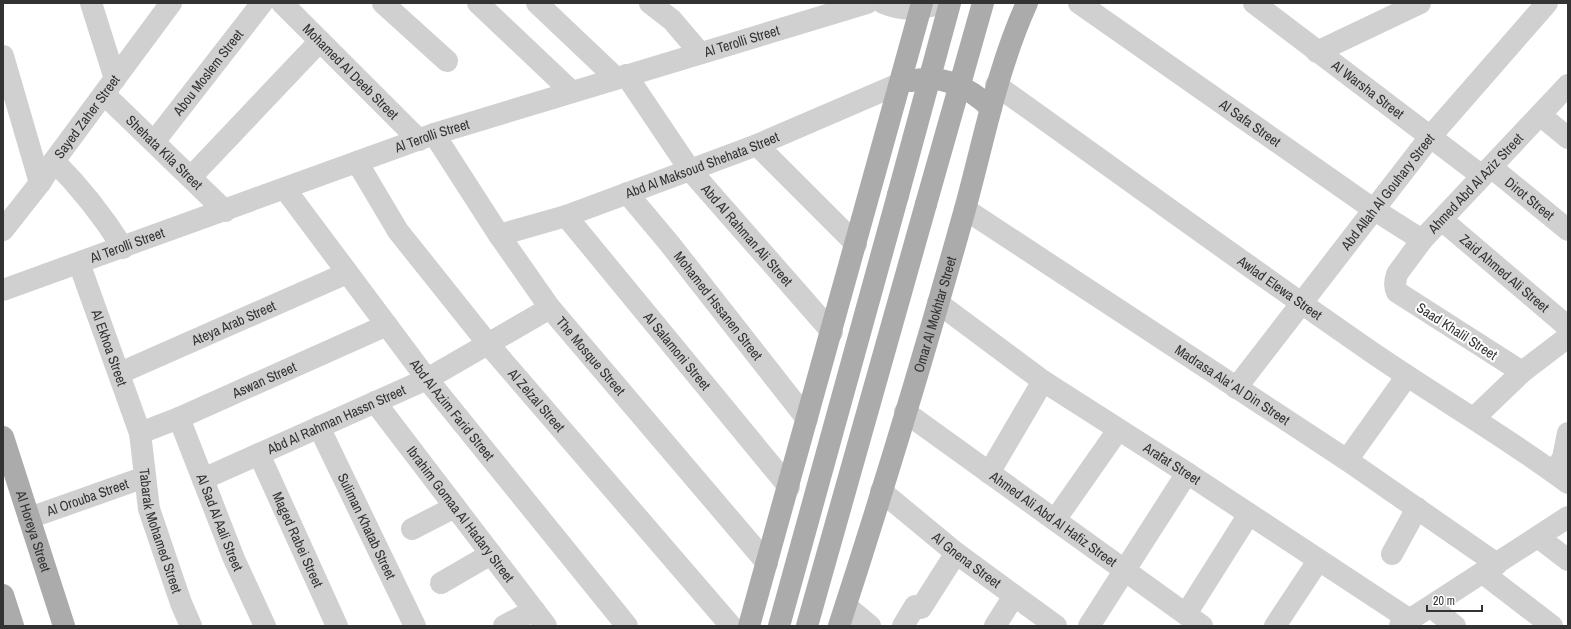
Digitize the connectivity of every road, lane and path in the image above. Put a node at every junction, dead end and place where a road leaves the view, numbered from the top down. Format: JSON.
{"nodes":[{"id":1,"x":91,"y":3,"type":"edge"},
{"id":2,"x":171,"y":3,"type":"edge"},
{"id":3,"x":262,"y":3,"type":"edge"},
{"id":4,"x":282,"y":3,"type":"edge"},
{"id":5,"x":383,"y":3,"type":"edge"},
{"id":6,"x":478,"y":3,"type":"edge"},
{"id":7,"x":537,"y":3,"type":"edge"},
{"id":8,"x":867,"y":3,"type":"edge"},
{"id":9,"x":883,"y":3,"type":"edge"},
{"id":10,"x":943,"y":3,"type":"edge"},
{"id":11,"x":950,"y":3,"type":"edge"},
{"id":12,"x":983,"y":3,"type":"edge"},
{"id":13,"x":1027,"y":3,"type":"edge"},
{"id":14,"x":1079,"y":3,"type":"edge"},
{"id":15,"x":1254,"y":3,"type":"edge"},
{"id":16,"x":1420,"y":3,"type":"edge"},
{"id":17,"x":1547,"y":3,"type":"edge"},
{"id":18,"x":661,"y":6,"type":"edge"},
{"id":19,"x":921,"y":6,"type":"edge"},
{"id":20,"x":320,"y":41,"type":"junction"},
{"id":21,"x":1317,"y":52,"type":"junction"},
{"id":22,"x":700,"y":53,"type":"junction"},
{"id":23,"x":3,"y":56,"type":"edge"},
{"id":24,"x":447,"y":61,"type":"dead end"},
{"id":25,"x":621,"y":77,"type":"junction"},
{"id":26,"x":901,"y":83,"type":"junction"},
{"id":27,"x":996,"y":85,"type":"junction"},
{"id":28,"x":1568,"y":85,"type":"edge"},
{"id":29,"x":109,"y":86,"type":"junction"},
{"id":30,"x":572,"y":92,"type":"junction"},
{"id":31,"x":991,"y":108,"type":"junction"},
{"id":32,"x":1540,"y":116,"type":"junction"},
{"id":33,"x":426,"y":137,"type":"junction"},
{"id":34,"x":1430,"y":137,"type":"junction"},
{"id":35,"x":1568,"y":138,"type":"edge"},
{"id":36,"x":154,"y":142,"type":"junction"},
{"id":37,"x":757,"y":145,"type":"junction"},
{"id":38,"x":54,"y":161,"type":"junction"},
{"id":39,"x":357,"y":162,"type":"junction"},
{"id":40,"x":690,"y":170,"type":"junction"},
{"id":41,"x":1487,"y":171,"type":"junction"},
{"id":42,"x":191,"y":176,"type":"junction"},
{"id":43,"x":40,"y":183,"type":"junction"},
{"id":44,"x":285,"y":189,"type":"junction"},
{"id":45,"x":627,"y":194,"type":"junction"},
{"id":46,"x":965,"y":209,"type":"junction"},
{"id":47,"x":1373,"y":210,"type":"junction"},
{"id":48,"x":225,"y":211,"type":"junction"},
{"id":49,"x":566,"y":216,"type":"junction"},
{"id":50,"x":1442,"y":220,"type":"junction"},
{"id":51,"x":3,"y":230,"type":"edge"},
{"id":52,"x":1568,"y":230,"type":"edge"},
{"id":53,"x":499,"y":235,"type":"junction"},
{"id":54,"x":1422,"y":240,"type":"junction"},
{"id":55,"x":856,"y":244,"type":"junction"},
{"id":56,"x":123,"y":248,"type":"junction"},
{"id":57,"x":80,"y":264,"type":"junction"},
{"id":58,"x":347,"y":272,"type":"junction"},
{"id":59,"x":1395,"y":288,"type":"joint"},
{"id":60,"x":3,"y":290,"type":"edge"},
{"id":61,"x":938,"y":303,"type":"junction"},
{"id":62,"x":1300,"y":303,"type":"junction"},
{"id":63,"x":550,"y":308,"type":"junction"},
{"id":64,"x":387,"y":325,"type":"junction"},
{"id":65,"x":1568,"y":327,"type":"edge"},
{"id":66,"x":832,"y":332,"type":"junction"},
{"id":67,"x":1568,"y":337,"type":"edge"},
{"id":68,"x":489,"y":345,"type":"junction"},
{"id":69,"x":1522,"y":372,"type":"junction"},
{"id":70,"x":120,"y":373,"type":"junction"},
{"id":71,"x":1407,"y":376,"type":"junction"},
{"id":72,"x":427,"y":379,"type":"junction"},
{"id":73,"x":1043,"y":381,"type":"junction"},
{"id":74,"x":1236,"y":388,"type":"junction"},
{"id":75,"x":375,"y":402,"type":"junction"},
{"id":76,"x":905,"y":412,"type":"junction"},
{"id":77,"x":179,"y":418,"type":"junction"},
{"id":78,"x":1474,"y":418,"type":"junction"},
{"id":79,"x":807,"y":419,"type":"junction"},
{"id":80,"x":320,"y":427,"type":"junction"},
{"id":81,"x":1118,"y":430,"type":"junction"},
{"id":82,"x":140,"y":433,"type":"junction"},
{"id":83,"x":1568,"y":433,"type":"edge"},
{"id":84,"x":3,"y":437,"type":"edge"},
{"id":85,"x":259,"y":454,"type":"junction"},
{"id":86,"x":1347,"y":460,"type":"junction"},
{"id":87,"x":989,"y":473,"type":"junction"},
{"id":88,"x":1187,"y":473,"type":"junction"},
{"id":89,"x":145,"y":477,"type":"junction"},
{"id":90,"x":1561,"y":477,"type":"edge"},
{"id":91,"x":202,"y":479,"type":"junction"},
{"id":92,"x":788,"y":486,"type":"junction"},
{"id":93,"x":881,"y":491,"type":"junction"},
{"id":94,"x":455,"y":506,"type":"junction"},
{"id":95,"x":1417,"y":508,"type":"junction"},
{"id":96,"x":1249,"y":514,"type":"junction"},
{"id":97,"x":1568,"y":517,"type":"edge"},
{"id":98,"x":29,"y":518,"type":"junction"},
{"id":99,"x":1055,"y":520,"type":"junction"},
{"id":100,"x":412,"y":529,"type":"dead end"},
{"id":101,"x":1538,"y":537,"type":"junction"},
{"id":102,"x":956,"y":553,"type":"junction"},
{"id":103,"x":491,"y":554,"type":"junction"},
{"id":104,"x":1392,"y":554,"type":"dead end"},
{"id":105,"x":1568,"y":560,"type":"edge"},
{"id":106,"x":1318,"y":561,"type":"junction"},
{"id":107,"x":767,"y":563,"type":"junction"},
{"id":108,"x":1490,"y":568,"type":"junction"},
{"id":109,"x":1125,"y":571,"type":"junction"},
{"id":110,"x":441,"y":583,"type":"dead end"},
{"id":111,"x":1014,"y":596,"type":"junction"},
{"id":112,"x":846,"y":606,"type":"junction"},
{"id":113,"x":1432,"y":607,"type":"junction"},
{"id":114,"x":540,"y":618,"type":"edge"},
{"id":115,"x":1194,"y":620,"type":"edge"},
{"id":116,"x":1405,"y":623,"type":"edge"},
{"id":117,"x":64,"y":626,"type":"edge"},
{"id":118,"x":191,"y":626,"type":"edge"},
{"id":119,"x":265,"y":626,"type":"edge"},
{"id":120,"x":337,"y":626,"type":"edge"},
{"id":121,"x":415,"y":626,"type":"edge"},
{"id":122,"x":504,"y":626,"type":"edge"},
{"id":123,"x":627,"y":626,"type":"edge"},
{"id":124,"x":731,"y":626,"type":"edge"},
{"id":125,"x":749,"y":626,"type":"edge"},
{"id":126,"x":779,"y":626,"type":"edge"},
{"id":127,"x":807,"y":626,"type":"edge"},
{"id":128,"x":839,"y":626,"type":"edge"},
{"id":129,"x":870,"y":626,"type":"edge"},
{"id":130,"x":903,"y":626,"type":"edge"},
{"id":131,"x":995,"y":626,"type":"edge"},
{"id":132,"x":1056,"y":626,"type":"edge"},
{"id":133,"x":1089,"y":626,"type":"edge"},
{"id":134,"x":1275,"y":626,"type":"edge"},
{"id":135,"x":1455,"y":626,"type":"edge"},
{"id":136,"x":1552,"y":626,"type":"edge"}],
"edges":[{"from":1,"to":29,"type":"street"},
{"from":2,"to":29,"type":"street","name":"Sayed Zaher Street"},
{"from":3,"to":36,"type":"street","name":"Abou Moslem Street"},
{"from":4,"to":20,"type":"street","name":"Mohamed Al Deeb Street"},
{"from":5,"to":24,"type":"street"},
{"from":6,"to":30,"type":"street"},
{"from":7,"to":25,"type":"street","name":"Abd Al Rahman Ali Street"},
{"from":8,"to":22,"type":"street","name":"Al Terolli Street"},
{"from":9,"to":19,"type":"street"},
{"from":10,"to":19,"type":"street"},
{"from":11,"to":126,"type":"main road","bridge":true},
{"from":12,"to":127,"type":"main road","bridge":true},
{"from":13,"to":27,"type":"main road","name":"Omar Al Mokhtar Street"},
{"from":14,"to":47,"type":"street","name":"Al Safa Street"},
{"from":15,"to":21,"type":"street","name":"Al Warsha Street"},
{"from":16,"to":21,"type":"street"},
{"from":17,"to":34,"type":"street","name":"Abd Allah Al Gouhary Street"},
{"from":18,"to":22,"type":"street"},
{"from":19,"to":26,"type":"main road"},
{"from":20,"to":33,"type":"street","name":"Mohamed Al Deeb Street"},
{"from":20,"to":42,"type":"street"},
{"from":21,"to":34,"type":"street","name":"Al Warsha Street"},
{"from":22,"to":25,"type":"street","name":"Al Terolli Street"},
{"from":23,"to":43,"type":"street"},
{"from":25,"to":30,"type":"street","name":"Al Terolli Street"},
{"from":25,"to":40,"type":"street","name":"Abd Al Rahman Ali Street"},
{"from":26,"to":31,"type":"main road"},
{"from":26,"to":37,"type":"street","name":"Abd Al Maksoud Shehata Street"},
{"from":26,"to":55,"type":"main road"},
{"from":27,"to":31,"type":"main road","name":"Omar Al Mokhtar Street"},
{"from":27,"to":62,"type":"street","name":"Awlad Elewa Street"},
{"from":28,"to":32,"type":"street","name":"Ahmed Abd Al Aziz Street"},
{"from":29,"to":36,"type":"street","name":"Shehata Kila Street"},
{"from":29,"to":38,"type":"street","name":"Sayed Zaher Street"},
{"from":30,"to":33,"type":"street","name":"Al Terolli Street"},
{"from":31,"to":46,"type":"main road","name":"Omar Al Mokhtar Street"},
{"from":32,"to":35,"type":"street"},
{"from":32,"to":41,"type":"street","name":"Ahmed Abd Al Aziz Street"},
{"from":33,"to":39,"type":"street","name":"Al Terolli Street"},
{"from":33,"to":53,"type":"street","name":"The Mosque Street"},
{"from":34,"to":41,"type":"street","name":"Al Warsha Street"},
{"from":34,"to":47,"type":"street","name":"Abd Allah Al Gouhary Street"},
{"from":36,"to":42,"type":"street","name":"Shehata Kila Street"},
{"from":37,"to":40,"type":"street","name":"Abd Al Maksoud Shehata Street"},
{"from":37,"to":55,"type":"street"},
{"from":38,"to":43,"type":"street","name":"Sayed Zaher Street"},
{"from":38,"to":56,"type":"street"},
{"from":39,"to":44,"type":"street","name":"Al Terolli Street"},
{"from":39,"to":68,"type":"street","name":"Al Zelzal Street"},
{"from":40,"to":45,"type":"street","name":"Abd Al Maksoud Shehata Street"},
{"from":40,"to":66,"type":"street","name":"Abd Al Rahman Ali Street"},
{"from":41,"to":50,"type":"street","name":"Ahmed Abd Al Aziz Street"},
{"from":41,"to":52,"type":"street","name":"Dirot Street"},
{"from":42,"to":48,"type":"street","name":"Shehata Kila Street"},
{"from":43,"to":51,"type":"street","name":"Sayed Zaher Street"},
{"from":44,"to":48,"type":"street","name":"Al Terolli Street"},
{"from":44,"to":58,"type":"street","name":"Abd Al Azim Farid Street"},
{"from":45,"to":49,"type":"street","name":"Abd Al Maksoud Shehata Street"},
{"from":45,"to":79,"type":"street","name":"Mohamed Hssanen Street"},
{"from":46,"to":61,"type":"main road","name":"Omar Al Mokhtar Street"},
{"from":46,"to":74,"type":"street","name":"Madrasa Ala' Al Din Street"},
{"from":47,"to":54,"type":"street","name":"Al Safa Street"},
{"from":47,"to":62,"type":"street","name":"Abd Allah Al Gouhary Street"},
{"from":48,"to":56,"type":"street","name":"Al Terolli Street"},
{"from":49,"to":53,"type":"street","name":"Abd Al Maksoud Shehata Street"},
{"from":49,"to":92,"type":"street","name":"Al Salamoni Street"},
{"from":50,"to":54,"type":"street","name":"Ahmed Abd Al Aziz Street"},
{"from":50,"to":65,"type":"street","name":"Zaid Ahmed Ali Street"},
{"from":53,"to":63,"type":"street","name":"The Mosque Street"},
{"from":54,"to":59,"type":"street","name":"Ahmed Abd Al Aziz Street"},
{"from":55,"to":66,"type":"main road"},
{"from":56,"to":57,"type":"street","name":"Al Terolli Street"},
{"from":57,"to":60,"type":"street","name":"Al Terolli Street"},
{"from":57,"to":70,"type":"street","name":"Al Ekhoa Street"},
{"from":58,"to":64,"type":"street","name":"Abd Al Azim Farid Street"},
{"from":58,"to":70,"type":"street","name":"Ateya Arab Street"},
{"from":59,"to":69,"type":"street","name":"Saad Khalil Street"},
{"from":61,"to":73,"type":"street","name":"Arafat Street"},
{"from":61,"to":76,"type":"main road","name":"Omar Al Mokhtar Street"},
{"from":62,"to":71,"type":"street","name":"Awlad Elewa Street"},
{"from":62,"to":74,"type":"street","name":"Abd Allah Al Gouhary Street"},
{"from":63,"to":68,"type":"street","name":"Abd Al Rahman Hassn Street"},
{"from":63,"to":107,"type":"street","name":"The Mosque Street"},
{"from":64,"to":72,"type":"street","name":"Abd Al Azim Farid Street"},
{"from":64,"to":77,"type":"street","name":"Aswan Street"},
{"from":66,"to":79,"type":"main road"},
{"from":67,"to":69,"type":"street"},
{"from":68,"to":72,"type":"street","name":"Abd Al Rahman Hassn Street"},
{"from":68,"to":124,"type":"street","name":"Al Zelzal Street"},
{"from":69,"to":78,"type":"street"},
{"from":70,"to":82,"type":"street","name":"Al Ekhoa Street"},
{"from":71,"to":78,"type":"street","name":"Awlad Elewa Street"},
{"from":71,"to":86,"type":"street"},
{"from":72,"to":75,"type":"street","name":"Abd Al Rahman Hassn Street"},
{"from":72,"to":123,"type":"street","name":"Abd Al Azim Farid Street"},
{"from":73,"to":81,"type":"street","name":"Arafat Street"},
{"from":73,"to":87,"type":"street"},
{"from":74,"to":86,"type":"street","name":"Madrasa Ala' Al Din Street"},
{"from":75,"to":80,"type":"street","name":"Abd Al Rahman Hassn Street"},
{"from":75,"to":94,"type":"street","name":"Ibrahim Gomaa Al Hadary Street"},
{"from":76,"to":87,"type":"street","name":"Ahmed Ali Abd Al Hafiz Street"},
{"from":76,"to":93,"type":"main road","name":"Omar Al Mokhtar Street"},
{"from":77,"to":82,"type":"street","name":"Aswan Street"},
{"from":77,"to":91,"type":"street","name":"Al Sad Al Aali Street"},
{"from":78,"to":90,"type":"street","name":"Awlad Elewa Street"},
{"from":79,"to":92,"type":"main road"},
{"from":80,"to":85,"type":"street","name":"Abd Al Rahman Hassn Street"},
{"from":80,"to":121,"type":"street","name":"Suliman Khatab Street"},
{"from":81,"to":88,"type":"street","name":"Arafat Street"},
{"from":81,"to":99,"type":"street"},
{"from":82,"to":89,"type":"street","name":"Tabarak Mohamed Street"},
{"from":83,"to":90,"type":"street"},
{"from":84,"to":98,"type":"main road","name":"Al Horeya Street"},
{"from":85,"to":91,"type":"street","name":"Abd Al Rahman Hassn Street"},
{"from":85,"to":120,"type":"street","name":"Maged Rabei Street"},
{"from":86,"to":95,"type":"street","name":"Madrasa Ala' Al Din Street"},
{"from":87,"to":99,"type":"street","name":"Ahmed Ali Abd Al Hafiz Street"},
{"from":88,"to":96,"type":"street","name":"Arafat Street"},
{"from":88,"to":109,"type":"street"},
{"from":89,"to":98,"type":"street","name":"Al Orouba Street"},
{"from":89,"to":118,"type":"street","name":"Tabarak Mohamed Street"},
{"from":91,"to":119,"type":"street","name":"Al Sad Al Aali Street"},
{"from":92,"to":107,"type":"main road"},
{"from":93,"to":102,"type":"street","name":"Al Gnena Street"},
{"from":93,"to":112,"type":"main road","name":"Omar Al Mokhtar Street"},
{"from":94,"to":100,"type":"street"},
{"from":94,"to":103,"type":"street","name":"Ibrahim Gomaa Al Hadary Street"},
{"from":95,"to":104,"type":"street"},
{"from":95,"to":108,"type":"street","name":"Madrasa Ala' Al Din Street"},
{"from":96,"to":106,"type":"street","name":"Arafat Street"},
{"from":96,"to":115,"type":"street"},
{"from":97,"to":101,"type":"street"},
{"from":98,"to":117,"type":"main road","name":"Al Horeya Street"},
{"from":99,"to":109,"type":"street","name":"Ahmed Ali Abd Al Hafiz Street"},
{"from":101,"to":105,"type":"street"},
{"from":101,"to":108,"type":"street"},
{"from":102,"to":111,"type":"street","name":"Al Gnena Street"},
{"from":102,"to":130,"type":"street"},
{"from":103,"to":110,"type":"street"},
{"from":103,"to":114,"type":"street","name":"Ibrahim Gomaa Al Hadary Street"},
{"from":106,"to":116,"type":"street","name":"Arafat Street"},
{"from":106,"to":134,"type":"street"},
{"from":107,"to":125,"type":"main road"},
{"from":108,"to":113,"type":"street"},
{"from":108,"to":136,"type":"street","name":"Madrasa Ala' Al Din Street"},
{"from":109,"to":115,"type":"street","name":"Ahmed Ali Abd Al Hafiz Street"},
{"from":109,"to":133,"type":"street"},
{"from":111,"to":131,"type":"street"},
{"from":111,"to":132,"type":"street","name":"Al Gnena Street"},
{"from":112,"to":128,"type":"main road","name":"Omar Al Mokhtar Street"},
{"from":112,"to":129,"type":"street"},
{"from":113,"to":116,"type":"street"},
{"from":113,"to":135,"type":"street"},
{"from":114,"to":122,"type":"street"}]}
